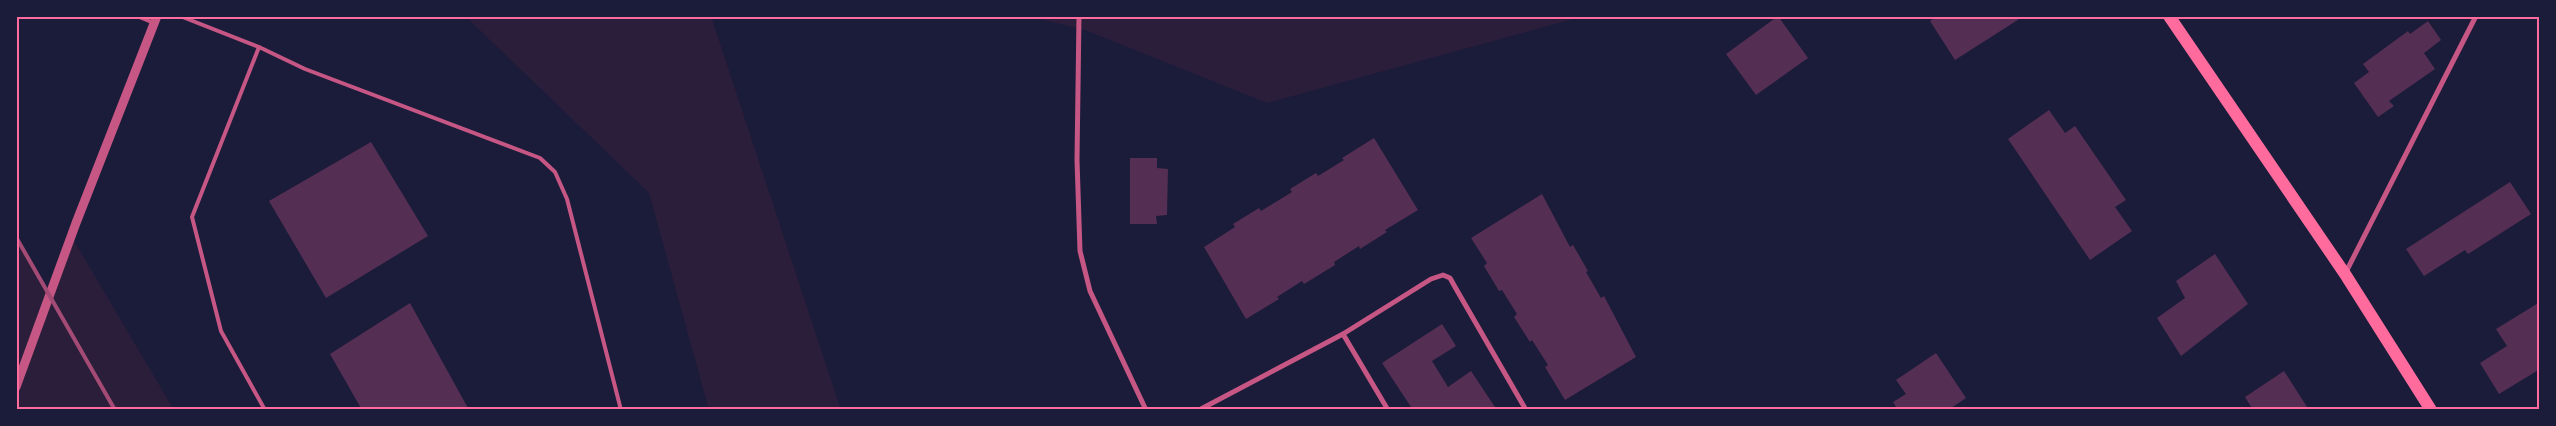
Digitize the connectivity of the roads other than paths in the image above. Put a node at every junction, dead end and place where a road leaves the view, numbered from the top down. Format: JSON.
{"nodes":[{"id":1,"x":137,"y":16,"type":"edge"},
{"id":2,"x":180,"y":16,"type":"edge"},
{"id":3,"x":1079,"y":16,"type":"edge"},
{"id":4,"x":2169,"y":16,"type":"edge"},
{"id":5,"x":2476,"y":16,"type":"edge"},
{"id":6,"x":155,"y":20,"type":"edge"},
{"id":7,"x":259,"y":47,"type":"junction"},
{"id":8,"x":2345,"y":274,"type":"junction"},
{"id":9,"x":1342,"y":334,"type":"junction"},
{"id":10,"x":16,"y":388,"type":"edge"},
{"id":11,"x":265,"y":410,"type":"edge"},
{"id":12,"x":621,"y":410,"type":"edge"},
{"id":13,"x":1146,"y":410,"type":"edge"},
{"id":14,"x":1199,"y":410,"type":"edge"},
{"id":15,"x":1388,"y":410,"type":"edge"},
{"id":16,"x":1526,"y":410,"type":"edge"},
{"id":17,"x":2431,"y":410,"type":"edge"}],
"edges":[{"from":1,"to":6,"type":"lane"},
{"from":2,"to":7,"type":"lane"},
{"from":3,"to":13,"type":"street"},
{"from":4,"to":8,"type":"main road"},
{"from":5,"to":8,"type":"street"},
{"from":6,"to":10,"type":"street"},
{"from":7,"to":11,"type":"lane"},
{"from":7,"to":12,"type":"lane"},
{"from":8,"to":17,"type":"main road"},
{"from":9,"to":14,"type":"street"},
{"from":9,"to":15,"type":"street"},
{"from":9,"to":16,"type":"street"}]}
